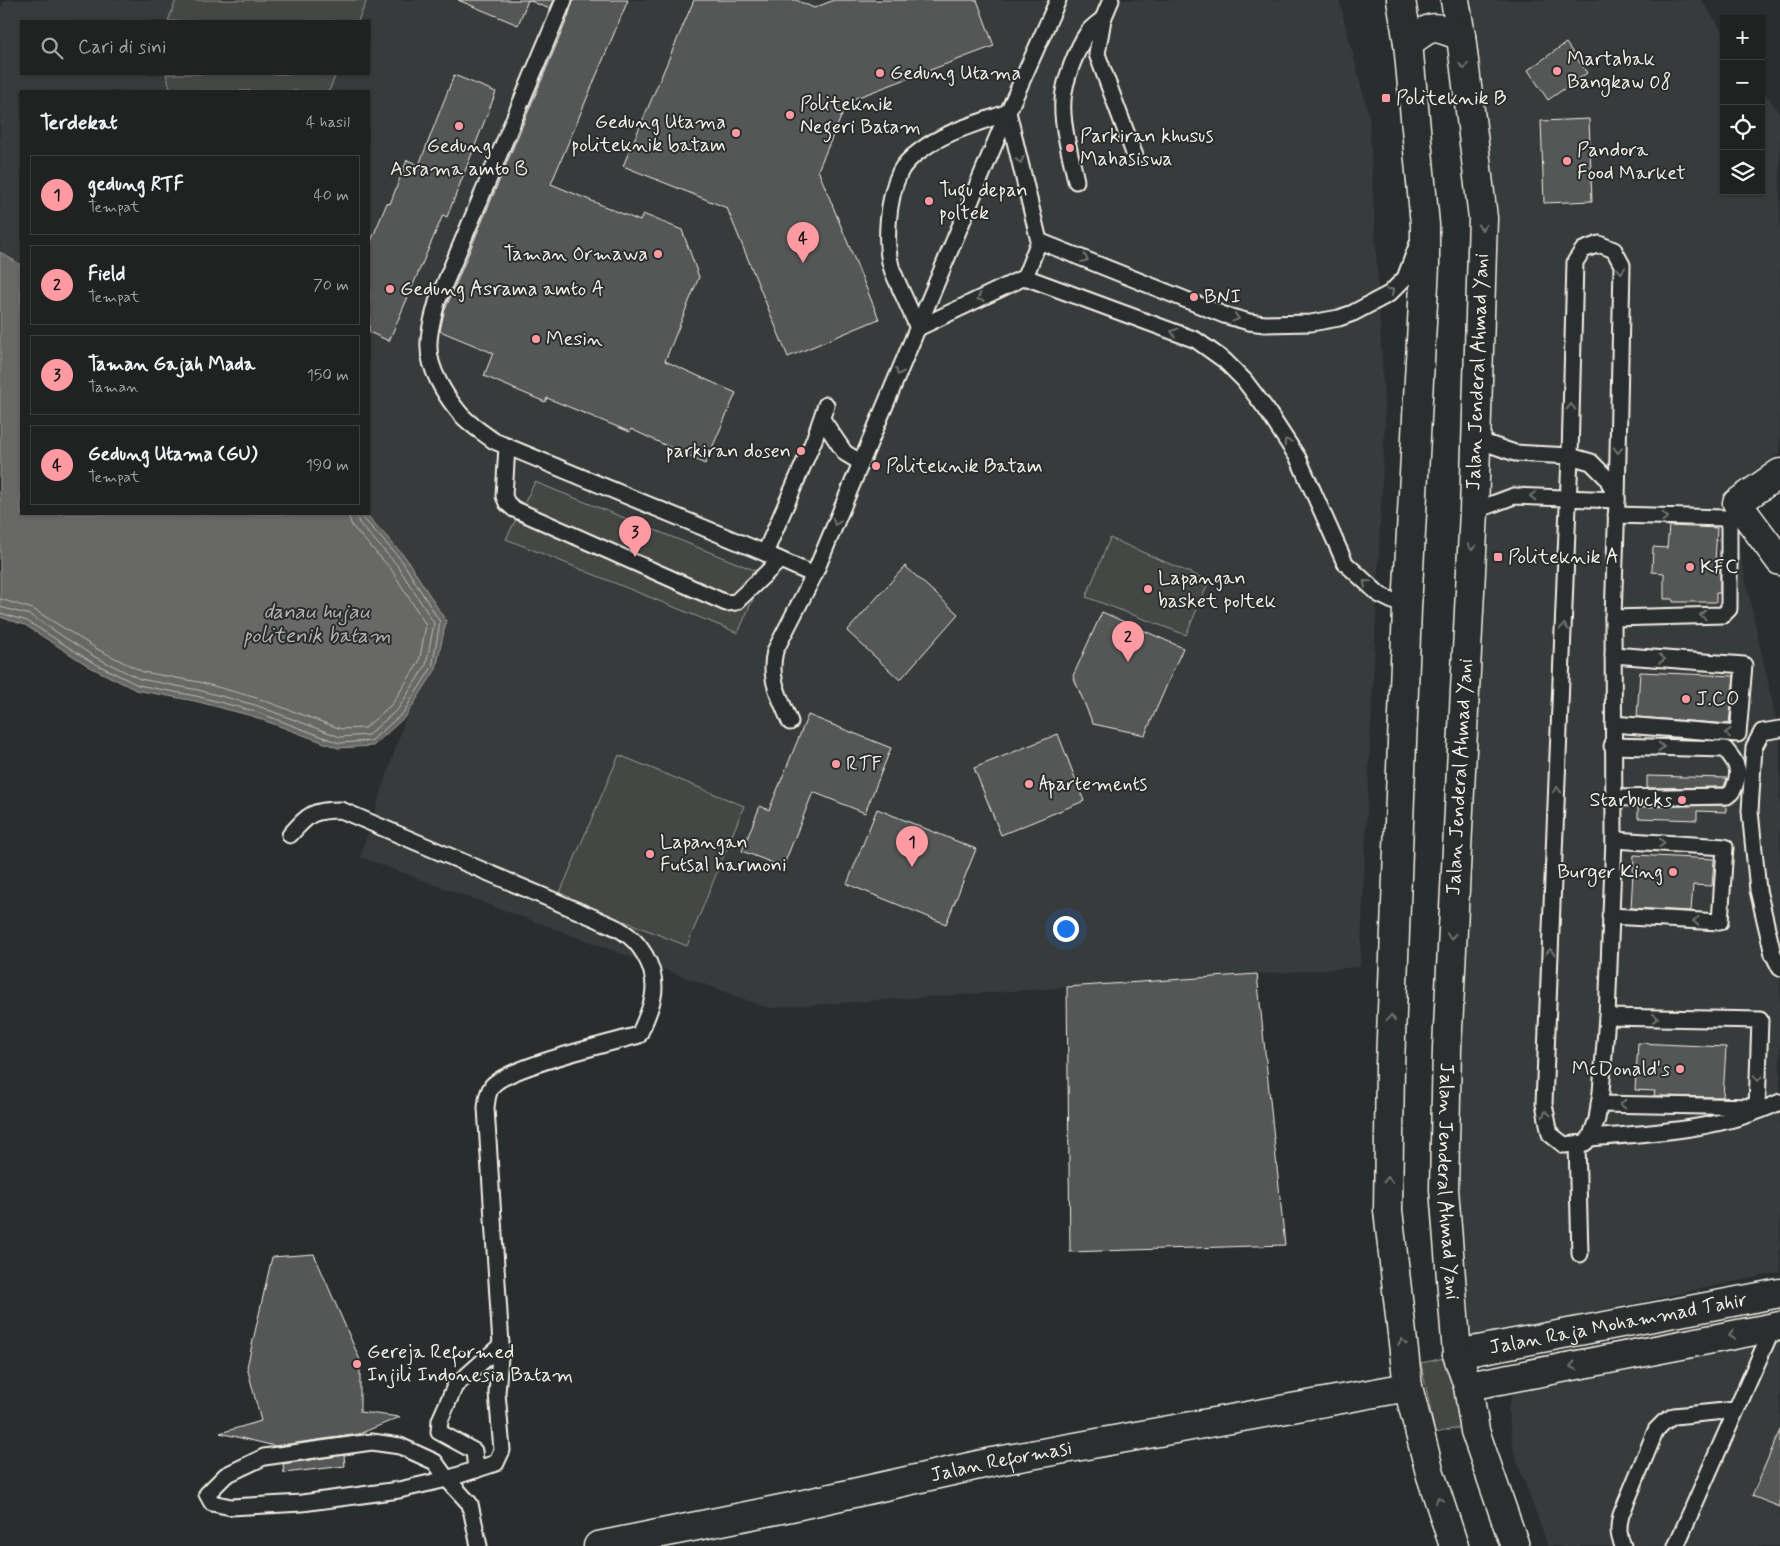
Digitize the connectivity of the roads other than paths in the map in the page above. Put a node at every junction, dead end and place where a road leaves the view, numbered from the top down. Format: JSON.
{"nodes":[{"id":1,"x":564,"y":0,"type":"edge"},
{"id":2,"x":1058,"y":0,"type":"edge"},
{"id":3,"x":1111,"y":0,"type":"edge"},
{"id":4,"x":1401,"y":0,"type":"edge"},
{"id":5,"x":1455,"y":0,"type":"edge"},
{"id":6,"x":1103,"y":19,"type":"junction"},
{"id":7,"x":1461,"y":36,"type":"junction"},
{"id":8,"x":1408,"y":43,"type":"junction"},
{"id":9,"x":1008,"y":112,"type":"junction"},
{"id":10,"x":1135,"y":156,"type":"dead end"},
{"id":11,"x":1076,"y":181,"type":"dead end"},
{"id":12,"x":1425,"y":225,"type":"junction"},
{"id":13,"x":1039,"y":242,"type":"junction"},
{"id":14,"x":1024,"y":277,"type":"junction"},
{"id":15,"x":918,"y":328,"type":"junction"},
{"id":16,"x":826,"y":404,"type":"dead end"},
{"id":17,"x":822,"y":419,"type":"junction"},
{"id":18,"x":1477,"y":440,"type":"junction"},
{"id":19,"x":507,"y":446,"type":"junction"},
{"id":20,"x":1570,"y":456,"type":"junction"},
{"id":21,"x":860,"y":462,"type":"junction"},
{"id":22,"x":1780,"y":473,"type":"edge"},
{"id":23,"x":1569,"y":497,"type":"junction"},
{"id":24,"x":1617,"y":500,"type":"junction"},
{"id":25,"x":1474,"y":511,"type":"junction"},
{"id":26,"x":1616,"y":515,"type":"junction"},
{"id":27,"x":765,"y":553,"type":"junction"},
{"id":28,"x":780,"y":560,"type":"junction"},
{"id":29,"x":1780,"y":561,"type":"edge"},
{"id":30,"x":814,"y":575,"type":"junction"},
{"id":31,"x":1407,"y":608,"type":"junction"},
{"id":32,"x":1613,"y":618,"type":"junction"},
{"id":33,"x":1613,"y":655,"type":"junction"},
{"id":34,"x":790,"y":722,"type":"dead end"},
{"id":35,"x":1613,"y":724,"type":"junction"},
{"id":36,"x":1780,"y":729,"type":"edge"},
{"id":37,"x":1612,"y":746,"type":"junction"},
{"id":38,"x":1613,"y":798,"type":"junction"},
{"id":39,"x":290,"y":835,"type":"dead end"},
{"id":40,"x":1614,"y":840,"type":"junction"},
{"id":41,"x":1610,"y":916,"type":"junction"},
{"id":42,"x":1780,"y":968,"type":"edge"},
{"id":43,"x":1606,"y":1017,"type":"junction"},
{"id":44,"x":1780,"y":1102,"type":"edge"},
{"id":45,"x":1599,"y":1104,"type":"junction"},
{"id":46,"x":1584,"y":1141,"type":"junction"},
{"id":47,"x":1580,"y":1254,"type":"dead end"},
{"id":48,"x":1780,"y":1294,"type":"edge"},
{"id":49,"x":1776,"y":1326,"type":"edge"},
{"id":50,"x":501,"y":1345,"type":"junction"},
{"id":51,"x":1457,"y":1354,"type":"junction"},
{"id":52,"x":1468,"y":1386,"type":"junction"},
{"id":53,"x":1408,"y":1387,"type":"junction"},
{"id":54,"x":1736,"y":1410,"type":"junction"},
{"id":55,"x":476,"y":1470,"type":"junction"},
{"id":56,"x":447,"y":1479,"type":"junction"},
{"id":57,"x":479,"y":1546,"type":"edge"},
{"id":58,"x":598,"y":1546,"type":"edge"},
{"id":59,"x":1454,"y":1546,"type":"edge"},
{"id":60,"x":1515,"y":1546,"type":"edge"},
{"id":61,"x":1623,"y":1546,"type":"edge"},
{"id":62,"x":1676,"y":1546,"type":"edge"}],
"edges":[{"from":1,"to":19,"type":"lane"},
{"from":2,"to":9,"type":"lane"},
{"from":3,"to":6,"type":"lane"},
{"from":4,"to":8,"type":"main road"},
{"from":5,"to":7,"type":"main road","name":"Jalan Jenderal Ahmad Yani"},
{"from":6,"to":10,"type":"lane"},
{"from":6,"to":11,"type":"lane"},
{"from":7,"to":8,"type":"main road"},
{"from":7,"to":18,"type":"main road","name":"Jalan Jenderal Ahmad Yani","one_way":true},
{"from":8,"to":12,"type":"main road"},
{"from":9,"to":13,"type":"lane","one_way":true},
{"from":9,"to":15,"type":"lane"},
{"from":9,"to":15,"type":"lane"},
{"from":13,"to":12,"type":"lane","one_way":true},
{"from":12,"to":31,"type":"main road"},
{"from":13,"to":14,"type":"lane"},
{"from":14,"to":15,"type":"lane","one_way":true},
{"from":31,"to":14,"type":"lane","one_way":true},
{"from":15,"to":21,"type":"lane","one_way":true},
{"from":16,"to":17,"type":"lane"},
{"from":17,"to":21,"type":"lane"},
{"from":17,"to":27,"type":"lane"},
{"from":18,"to":20,"type":"lane"},
{"from":18,"to":25,"type":"main road","name":"Jalan Jenderal Ahmad Yani"},
{"from":19,"to":27,"type":"lane"},
{"from":19,"to":28,"type":"lane"},
{"from":20,"to":23,"type":"lane"},
{"from":20,"to":24,"type":"lane"},
{"from":20,"to":24,"type":"lane","one_way":true},
{"from":21,"to":30,"type":"lane","one_way":true},
{"from":22,"to":29,"type":"main road"},
{"from":23,"to":24,"type":"lane"},
{"from":23,"to":25,"type":"lane","one_way":true},
{"from":46,"to":23,"type":"lane","one_way":true},
{"from":24,"to":26,"type":"lane"},
{"from":25,"to":51,"type":"main road","name":"Jalan Jenderal Ahmad Yani","one_way":true},
{"from":26,"to":32,"type":"lane"},
{"from":26,"to":32,"type":"lane","one_way":true},
{"from":27,"to":28,"type":"lane"},
{"from":28,"to":30,"type":"lane"},
{"from":30,"to":34,"type":"lane"},
{"from":53,"to":31,"type":"main road","one_way":true},
{"from":32,"to":33,"type":"lane"},
{"from":33,"to":35,"type":"lane"},
{"from":33,"to":35,"type":"lane","one_way":true},
{"from":35,"to":37,"type":"lane"},
{"from":36,"to":42,"type":"lane"},
{"from":37,"to":38,"type":"lane"},
{"from":37,"to":38,"type":"lane","one_way":true},
{"from":38,"to":40,"type":"lane"},
{"from":39,"to":50,"type":"lane"},
{"from":40,"to":41,"type":"lane"},
{"from":40,"to":41,"type":"lane","one_way":true},
{"from":41,"to":43,"type":"lane"},
{"from":43,"to":45,"type":"lane"},
{"from":43,"to":45,"type":"lane","one_way":true},
{"from":44,"to":46,"type":"lane"},
{"from":45,"to":46,"type":"lane"},
{"from":46,"to":47,"type":"lane"},
{"from":48,"to":51,"type":"main road","name":"Jalan Raja Mohammad Tahir"},
{"from":49,"to":52,"type":"main road","name":"Jalan Raja Mohammad Tahir","one_way":true},
{"from":49,"to":54,"type":"lane"},
{"from":50,"to":55,"type":"lane"},
{"from":50,"to":55,"type":"lane"},
{"from":51,"to":52,"type":"main road","name":"Jalan Jenderal Ahmad Yani"},
{"from":52,"to":60,"type":"main road","name":"Jalan Jenderal Ahmad Yani"},
{"from":53,"to":58,"type":"main road","name":"Jalan Reformasi"},
{"from":59,"to":53,"type":"main road","one_way":true},
{"from":54,"to":61,"type":"lane"},
{"from":54,"to":62,"type":"lane"},
{"from":55,"to":56,"type":"lane"},
{"from":56,"to":56,"type":"lane"},
{"from":56,"to":57,"type":"lane"}]}
